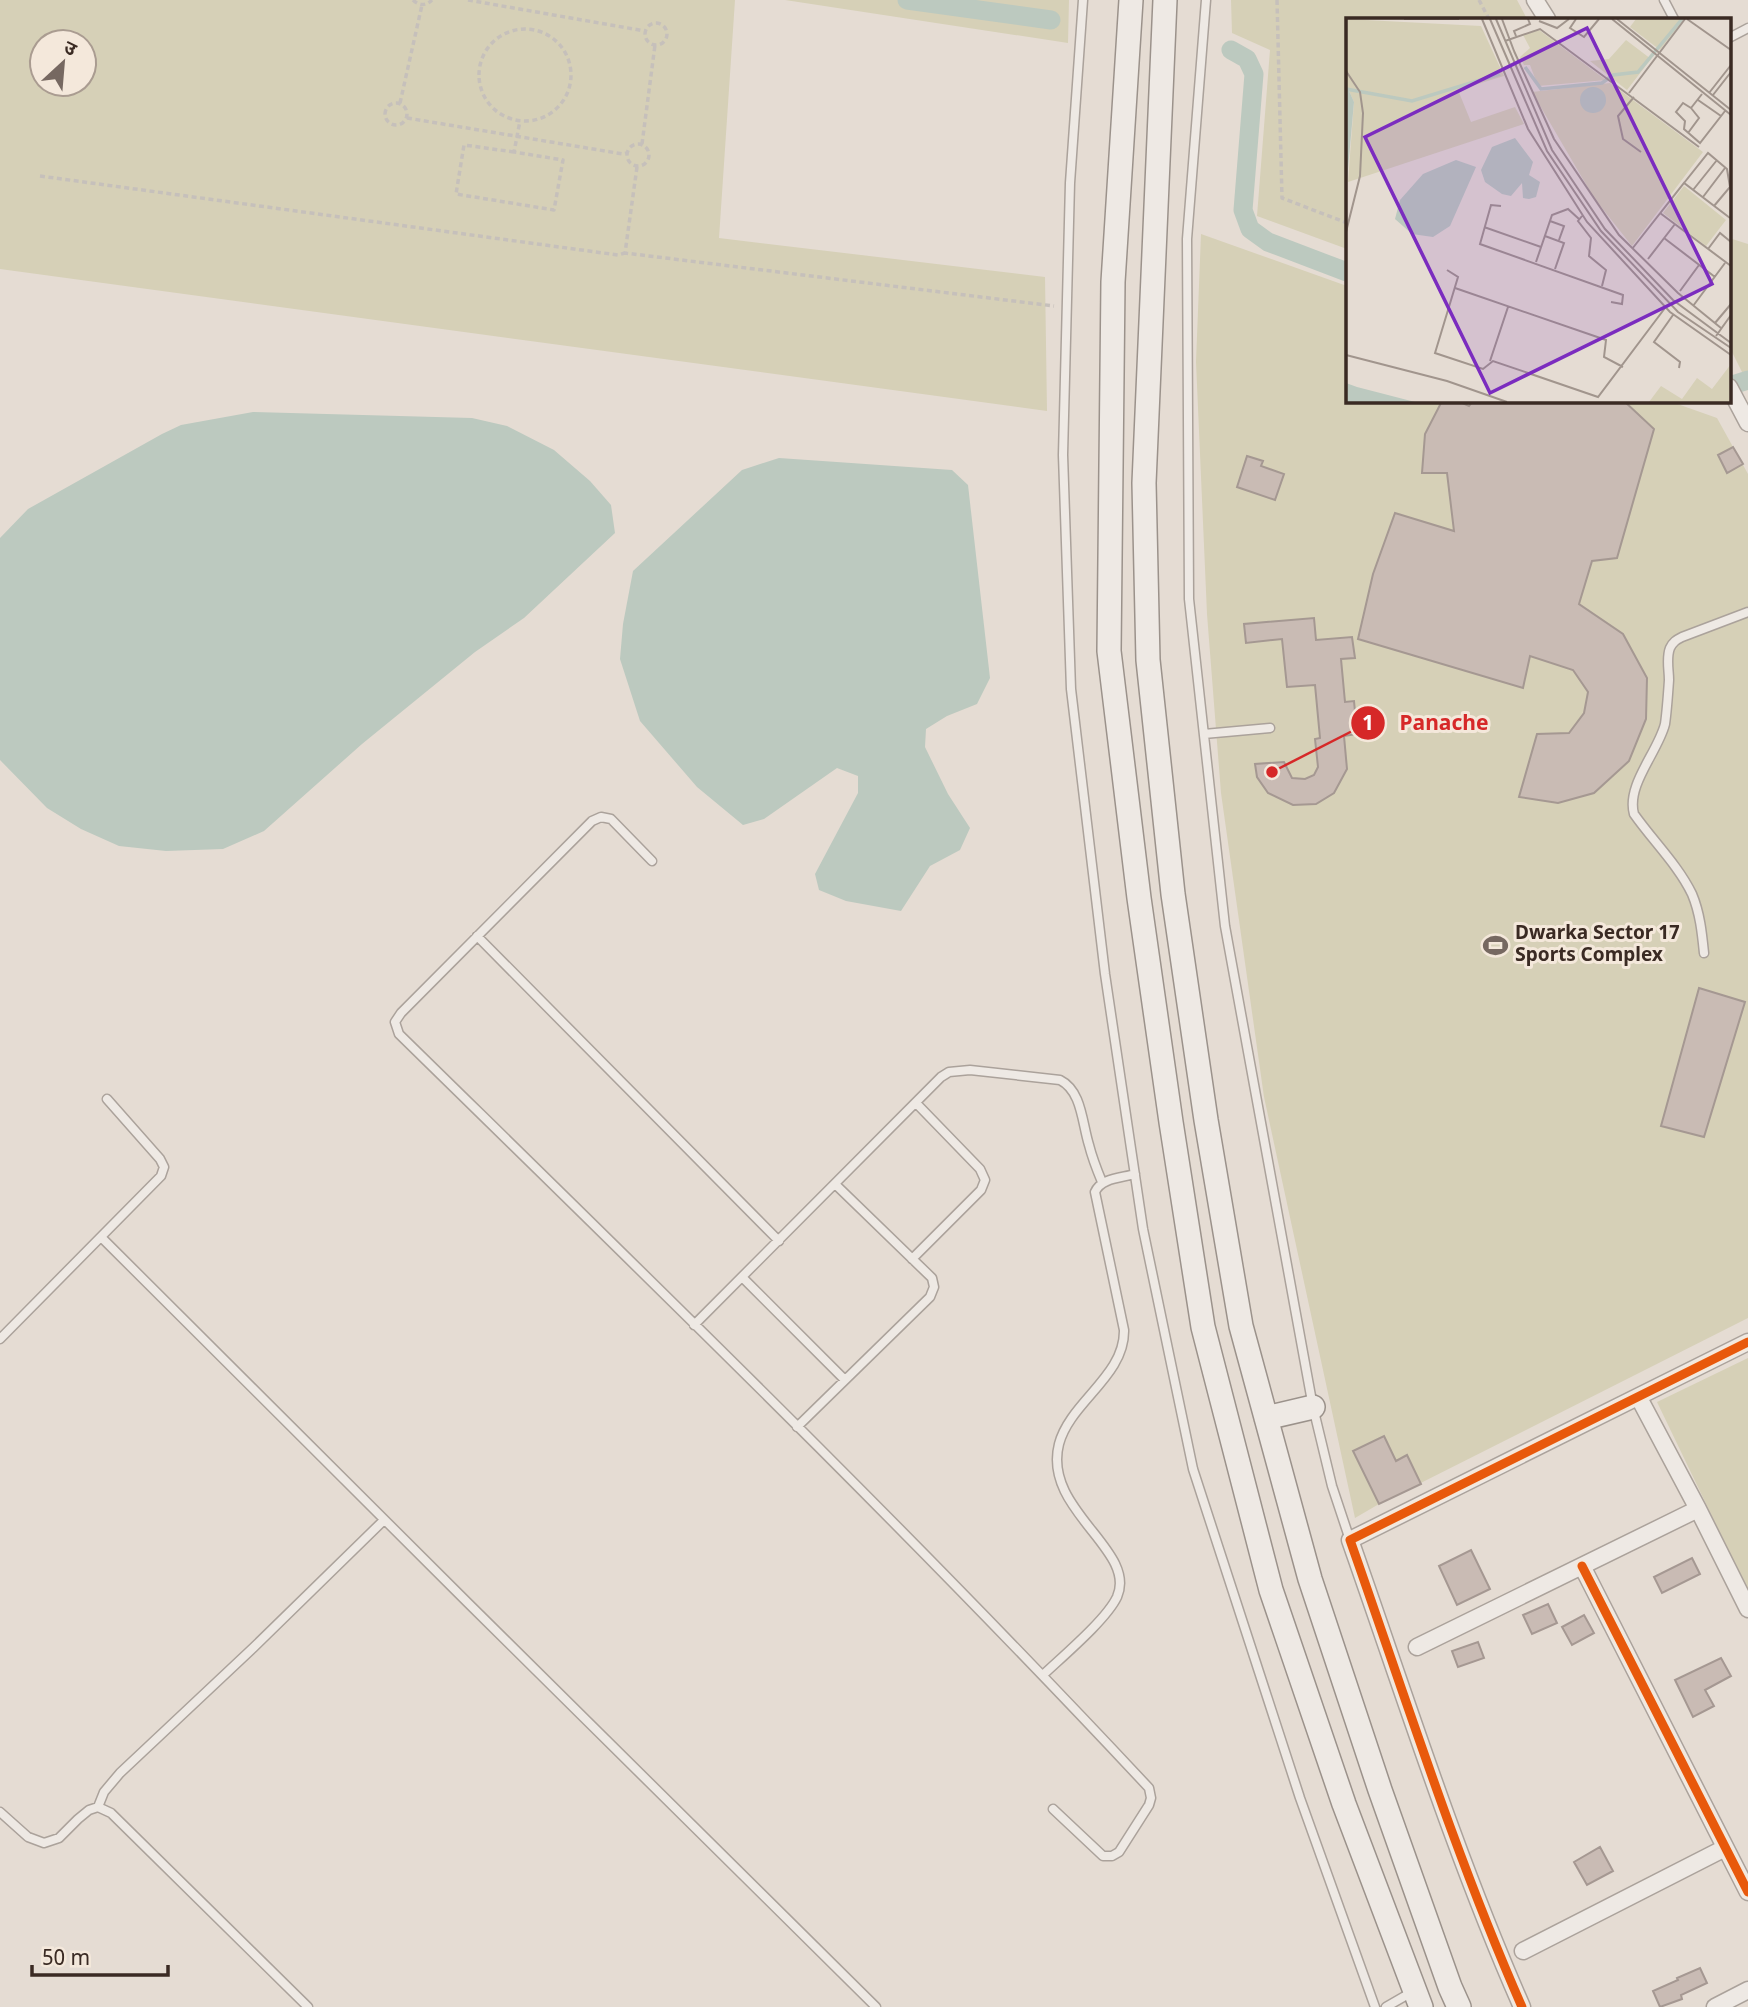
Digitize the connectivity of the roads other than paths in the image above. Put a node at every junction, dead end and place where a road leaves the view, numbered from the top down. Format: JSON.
{"nodes":[{"id":1,"x":1083,"y":0,"type":"edge"},
{"id":2,"x":1130,"y":0,"type":"edge"},
{"id":3,"x":1166,"y":0,"type":"edge"},
{"id":4,"x":1206,"y":0,"type":"edge"},
{"id":5,"x":1535,"y":0,"type":"edge"},
{"id":6,"x":1664,"y":0,"type":"edge"},
{"id":7,"x":1545,"y":18,"type":"edge"},
{"id":8,"x":1673,"y":18,"type":"edge"},
{"id":9,"x":1748,"y":28,"type":"edge"},
{"id":10,"x":1730,"y":37,"type":"edge"},
{"id":11,"x":1730,"y":389,"type":"edge"},
{"id":12,"x":1748,"y":423,"type":"edge"},
{"id":13,"x":1748,"y":612,"type":"edge"},
{"id":14,"x":1270,"y":729,"type":"dead end"},
{"id":15,"x":1204,"y":734,"type":"junction"},
{"id":16,"x":652,"y":861,"type":"dead end"},
{"id":17,"x":477,"y":936,"type":"junction"},
{"id":18,"x":1704,"y":953,"type":"dead end"},
{"id":19,"x":107,"y":1099,"type":"dead end"},
{"id":20,"x":916,"y":1103,"type":"junction"},
{"id":21,"x":1135,"y":1174,"type":"junction"},
{"id":22,"x":1102,"y":1182,"type":"junction"},
{"id":23,"x":835,"y":1184,"type":"junction"},
{"id":24,"x":101,"y":1237,"type":"junction"},
{"id":25,"x":779,"y":1241,"type":"junction"},
{"id":26,"x":912,"y":1259,"type":"junction"},
{"id":27,"x":742,"y":1277,"type":"junction"},
{"id":28,"x":694,"y":1325,"type":"junction"},
{"id":29,"x":0,"y":1339,"type":"edge"},
{"id":30,"x":1748,"y":1342,"type":"edge"},
{"id":31,"x":845,"y":1380,"type":"junction"},
{"id":32,"x":1639,"y":1398,"type":"junction"},
{"id":33,"x":1313,"y":1407,"type":"junction"},
{"id":34,"x":1266,"y":1418,"type":"junction"},
{"id":35,"x":797,"y":1427,"type":"junction"},
{"id":36,"x":1698,"y":1509,"type":"junction"},
{"id":37,"x":384,"y":1520,"type":"junction"},
{"id":38,"x":1350,"y":1540,"type":"junction"},
{"id":39,"x":1582,"y":1566,"type":"junction"},
{"id":40,"x":1748,"y":1609,"type":"edge"},
{"id":41,"x":1417,"y":1647,"type":"dead end"},
{"id":42,"x":1043,"y":1675,"type":"junction"},
{"id":43,"x":97,"y":1807,"type":"junction"},
{"id":44,"x":1053,"y":1809,"type":"dead end"},
{"id":45,"x":0,"y":1812,"type":"edge"},
{"id":46,"x":1725,"y":1848,"type":"junction"},
{"id":47,"x":1748,"y":1892,"type":"edge"},
{"id":48,"x":1523,"y":1951,"type":"dead end"},
{"id":49,"x":1748,"y":1990,"type":"edge"},
{"id":50,"x":1418,"y":1999,"type":"edge"},
{"id":51,"x":308,"y":2007,"type":"edge"},
{"id":52,"x":876,"y":2007,"type":"edge"},
{"id":53,"x":1375,"y":2007,"type":"edge"},
{"id":54,"x":1386,"y":2007,"type":"edge"},
{"id":55,"x":1460,"y":2007,"type":"edge"},
{"id":56,"x":1522,"y":2007,"type":"edge"},
{"id":57,"x":1715,"y":2007,"type":"edge"}],
"edges":[{"from":1,"to":21,"type":"lane"},
{"from":2,"to":50,"type":"main road"},
{"from":3,"to":34,"type":"main road"},
{"from":4,"to":15,"type":"lane"},
{"from":5,"to":7,"type":"street"},
{"from":6,"to":8,"type":"lane"},
{"from":9,"to":10,"type":"lane"},
{"from":11,"to":12,"type":"street"},
{"from":13,"to":18,"type":"lane"},
{"from":14,"to":15,"type":"lane"},
{"from":15,"to":33,"type":"lane"},
{"from":16,"to":17,"type":"lane"},
{"from":17,"to":25,"type":"lane"},
{"from":17,"to":28,"type":"lane"},
{"from":19,"to":24,"type":"lane"},
{"from":20,"to":22,"type":"lane"},
{"from":20,"to":23,"type":"lane"},
{"from":20,"to":26,"type":"lane"},
{"from":21,"to":22,"type":"lane"},
{"from":21,"to":53,"type":"lane"},
{"from":22,"to":42,"type":"lane"},
{"from":23,"to":25,"type":"lane"},
{"from":23,"to":26,"type":"lane"},
{"from":24,"to":29,"type":"lane"},
{"from":24,"to":37,"type":"lane"},
{"from":25,"to":27,"type":"lane"},
{"from":26,"to":31,"type":"lane"},
{"from":27,"to":28,"type":"lane"},
{"from":27,"to":31,"type":"lane"},
{"from":28,"to":35,"type":"lane"},
{"from":30,"to":32,"type":"street"},
{"from":31,"to":35,"type":"lane"},
{"from":32,"to":36,"type":"street"},
{"from":32,"to":38,"type":"street"},
{"from":33,"to":34,"type":"main road"},
{"from":33,"to":38,"type":"lane"},
{"from":34,"to":55,"type":"main road"},
{"from":35,"to":42,"type":"lane"},
{"from":36,"to":39,"type":"street"},
{"from":36,"to":40,"type":"street"},
{"from":37,"to":43,"type":"lane"},
{"from":37,"to":52,"type":"lane"},
{"from":38,"to":56,"type":"street"},
{"from":39,"to":41,"type":"street"},
{"from":39,"to":46,"type":"street"},
{"from":42,"to":44,"type":"lane"},
{"from":43,"to":45,"type":"lane"},
{"from":43,"to":51,"type":"lane"},
{"from":46,"to":47,"type":"street"},
{"from":46,"to":48,"type":"street"},
{"from":49,"to":57,"type":"street"},
{"from":50,"to":54,"type":"lane"}]}
